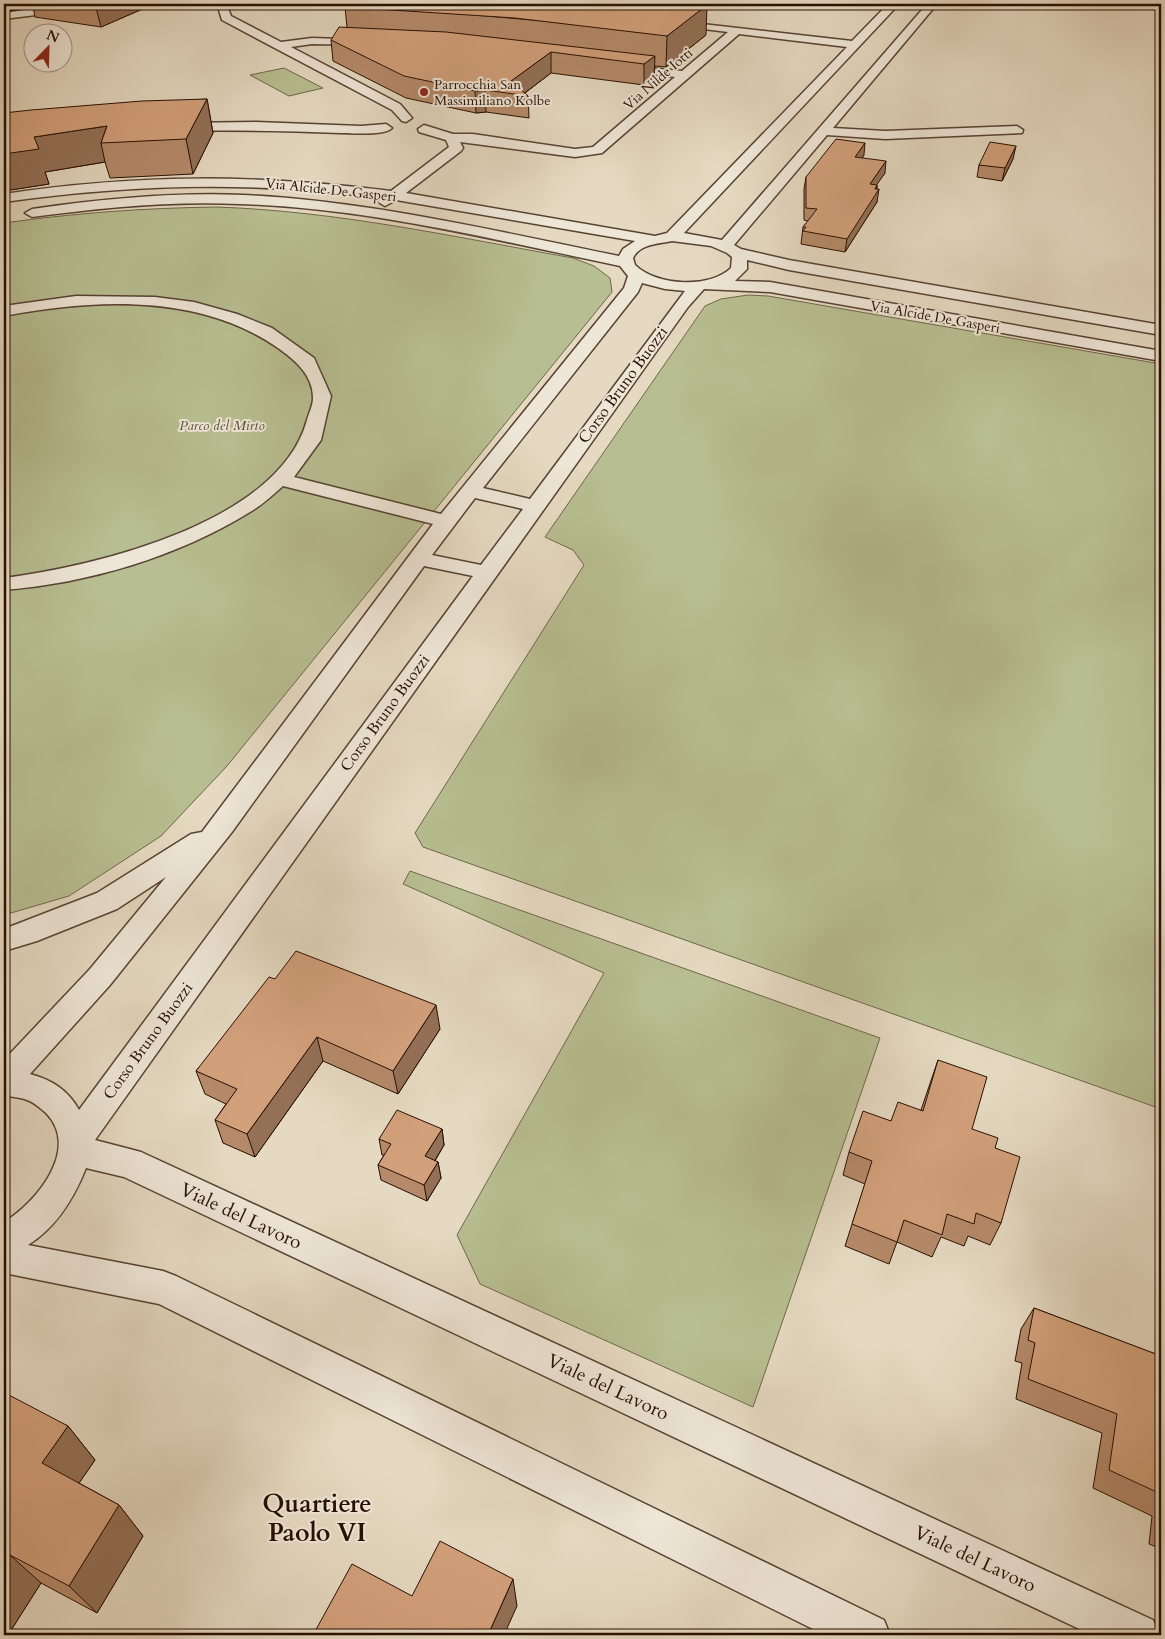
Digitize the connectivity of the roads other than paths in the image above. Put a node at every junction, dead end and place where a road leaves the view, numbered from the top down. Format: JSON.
{"nodes":[{"id":1,"x":77,"y":4,"type":"edge"},
{"id":2,"x":186,"y":4,"type":"edge"},
{"id":3,"x":206,"y":4,"type":"edge"},
{"id":4,"x":894,"y":4,"type":"edge"},
{"id":5,"x":932,"y":4,"type":"edge"},
{"id":6,"x":237,"y":7,"type":"dead end"},
{"id":7,"x":224,"y":10,"type":"junction"},
{"id":8,"x":4,"y":16,"type":"edge"},
{"id":9,"x":663,"y":22,"type":"edge"},
{"id":10,"x":738,"y":30,"type":"junction"},
{"id":11,"x":375,"y":43,"type":"edge"},
{"id":12,"x":900,"y":43,"type":"junction"},
{"id":13,"x":278,"y":46,"type":"junction"},
{"id":14,"x":861,"y":46,"type":"junction"},
{"id":15,"x":891,"y":53,"type":"junction"},
{"id":16,"x":608,"y":65,"type":"edge"},
{"id":17,"x":685,"y":76,"type":"junction"},
{"id":18,"x":406,"y":118,"type":"junction"},
{"id":19,"x":800,"y":119,"type":"dead end"},
{"id":20,"x":814,"y":121,"type":"dead end"},
{"id":21,"x":163,"y":127,"type":"edge"},
{"id":22,"x":386,"y":128,"type":"junction"},
{"id":23,"x":787,"y":129,"type":"junction"},
{"id":24,"x":1017,"y":130,"type":"dead end"},
{"id":25,"x":824,"y":131,"type":"junction"},
{"id":26,"x":400,"y":132,"type":"dead end"},
{"id":27,"x":452,"y":138,"type":"junction"},
{"id":28,"x":394,"y":196,"type":"junction"},
{"id":29,"x":4,"y":198,"type":"edge"},
{"id":30,"x":371,"y":213,"type":"junction"},
{"id":31,"x":15,"y":215,"type":"dead end"},
{"id":32,"x":672,"y":238,"type":"junction"},
{"id":33,"x":655,"y":240,"type":"junction"},
{"id":34,"x":730,"y":249,"type":"junction"},
{"id":35,"x":630,"y":268,"type":"junction"},
{"id":36,"x":703,"y":285,"type":"junction"},
{"id":37,"x":4,"y":310,"type":"edge"},
{"id":38,"x":1161,"y":330,"type":"edge"},
{"id":39,"x":1161,"y":356,"type":"edge"},
{"id":40,"x":282,"y":480,"type":"junction"},
{"id":41,"x":470,"y":491,"type":"junction"},
{"id":42,"x":536,"y":506,"type":"junction"},
{"id":43,"x":446,"y":521,"type":"junction"},
{"id":44,"x":419,"y":558,"type":"junction"},
{"id":45,"x":487,"y":573,"type":"junction"},
{"id":46,"x":4,"y":584,"type":"edge"},
{"id":47,"x":223,"y":825,"type":"junction"},
{"id":48,"x":4,"y":940,"type":"edge"},
{"id":49,"x":4,"y":1082,"type":"edge"},
{"id":50,"x":74,"y":1146,"type":"junction"},
{"id":51,"x":4,"y":1241,"type":"edge"},
{"id":52,"x":4,"y":1257,"type":"edge"},
{"id":53,"x":869,"y":1635,"type":"edge"},
{"id":54,"x":1138,"y":1635,"type":"edge"}],
"edges":[{"from":1,"to":8,"type":"street"},
{"from":2,"to":3,"type":"street"},
{"from":3,"to":7,"type":"street"},
{"from":4,"to":14,"type":"street"},
{"from":5,"to":12,"type":"street"},
{"from":6,"to":7,"type":"street"},
{"from":7,"to":13,"type":"street"},
{"from":9,"to":10,"type":"street"},
{"from":10,"to":14,"type":"street"},
{"from":10,"to":17,"type":"street","name":"Via Nilde Iotti"},
{"from":11,"to":13,"type":"street"},
{"from":12,"to":14,"type":"street"},
{"from":12,"to":15,"type":"street"},
{"from":13,"to":18,"type":"street"},
{"from":14,"to":15,"type":"street"},
{"from":14,"to":23,"type":"street"},
{"from":15,"to":25,"type":"street"},
{"from":16,"to":17,"type":"street"},
{"from":17,"to":27,"type":"street","name":"Via Nilde Iotti"},
{"from":18,"to":22,"type":"street"},
{"from":18,"to":27,"type":"street"},
{"from":19,"to":23,"type":"street"},
{"from":20,"to":25,"type":"street"},
{"from":21,"to":22,"type":"street"},
{"from":22,"to":26,"type":"street"},
{"from":23,"to":25,"type":"street"},
{"from":23,"to":32,"type":"street"},
{"from":24,"to":25,"type":"street"},
{"from":25,"to":34,"type":"street"},
{"from":27,"to":28,"type":"street"},
{"from":28,"to":29,"type":"street","name":"Via Alcide De Gasperi"},
{"from":28,"to":30,"type":"street"},
{"from":28,"to":33,"type":"street","name":"Via Alcide De Gasperi"},
{"from":30,"to":31,"type":"street","name":"Via Alcide De Gasperi"},
{"from":30,"to":35,"type":"street","name":"Via Alcide De Gasperi"},
{"from":32,"to":33,"type":"street","name":"Via Alcide De Gasperi"},
{"from":32,"to":34,"type":"street","name":"Via Alcide De Gasperi"},
{"from":33,"to":35,"type":"street"},
{"from":34,"to":36,"type":"street"},
{"from":34,"to":38,"type":"street","name":"Via Alcide De Gasperi"},
{"from":35,"to":36,"type":"street","name":"Via Alcide De Gasperi"},
{"from":35,"to":41,"type":"street"},
{"from":36,"to":39,"type":"street","name":"Via Alcide De Gasperi"},
{"from":36,"to":42,"type":"street","name":"Corso Bruno Buozzi"},
{"from":37,"to":40,"type":"street"},
{"from":40,"to":43,"type":"street"},
{"from":40,"to":46,"type":"street"},
{"from":41,"to":42,"type":"street"},
{"from":41,"to":43,"type":"street"},
{"from":42,"to":45,"type":"street","name":"Corso Bruno Buozzi"},
{"from":43,"to":44,"type":"street"},
{"from":44,"to":45,"type":"street"},
{"from":44,"to":47,"type":"street"},
{"from":45,"to":50,"type":"street","name":"Corso Bruno Buozzi"},
{"from":47,"to":48,"type":"street"},
{"from":47,"to":49,"type":"street"},
{"from":49,"to":50,"type":"street"},
{"from":50,"to":51,"type":"street"},
{"from":50,"to":54,"type":"street","name":"Viale del Lavoro"},
{"from":52,"to":53,"type":"street"}]}
